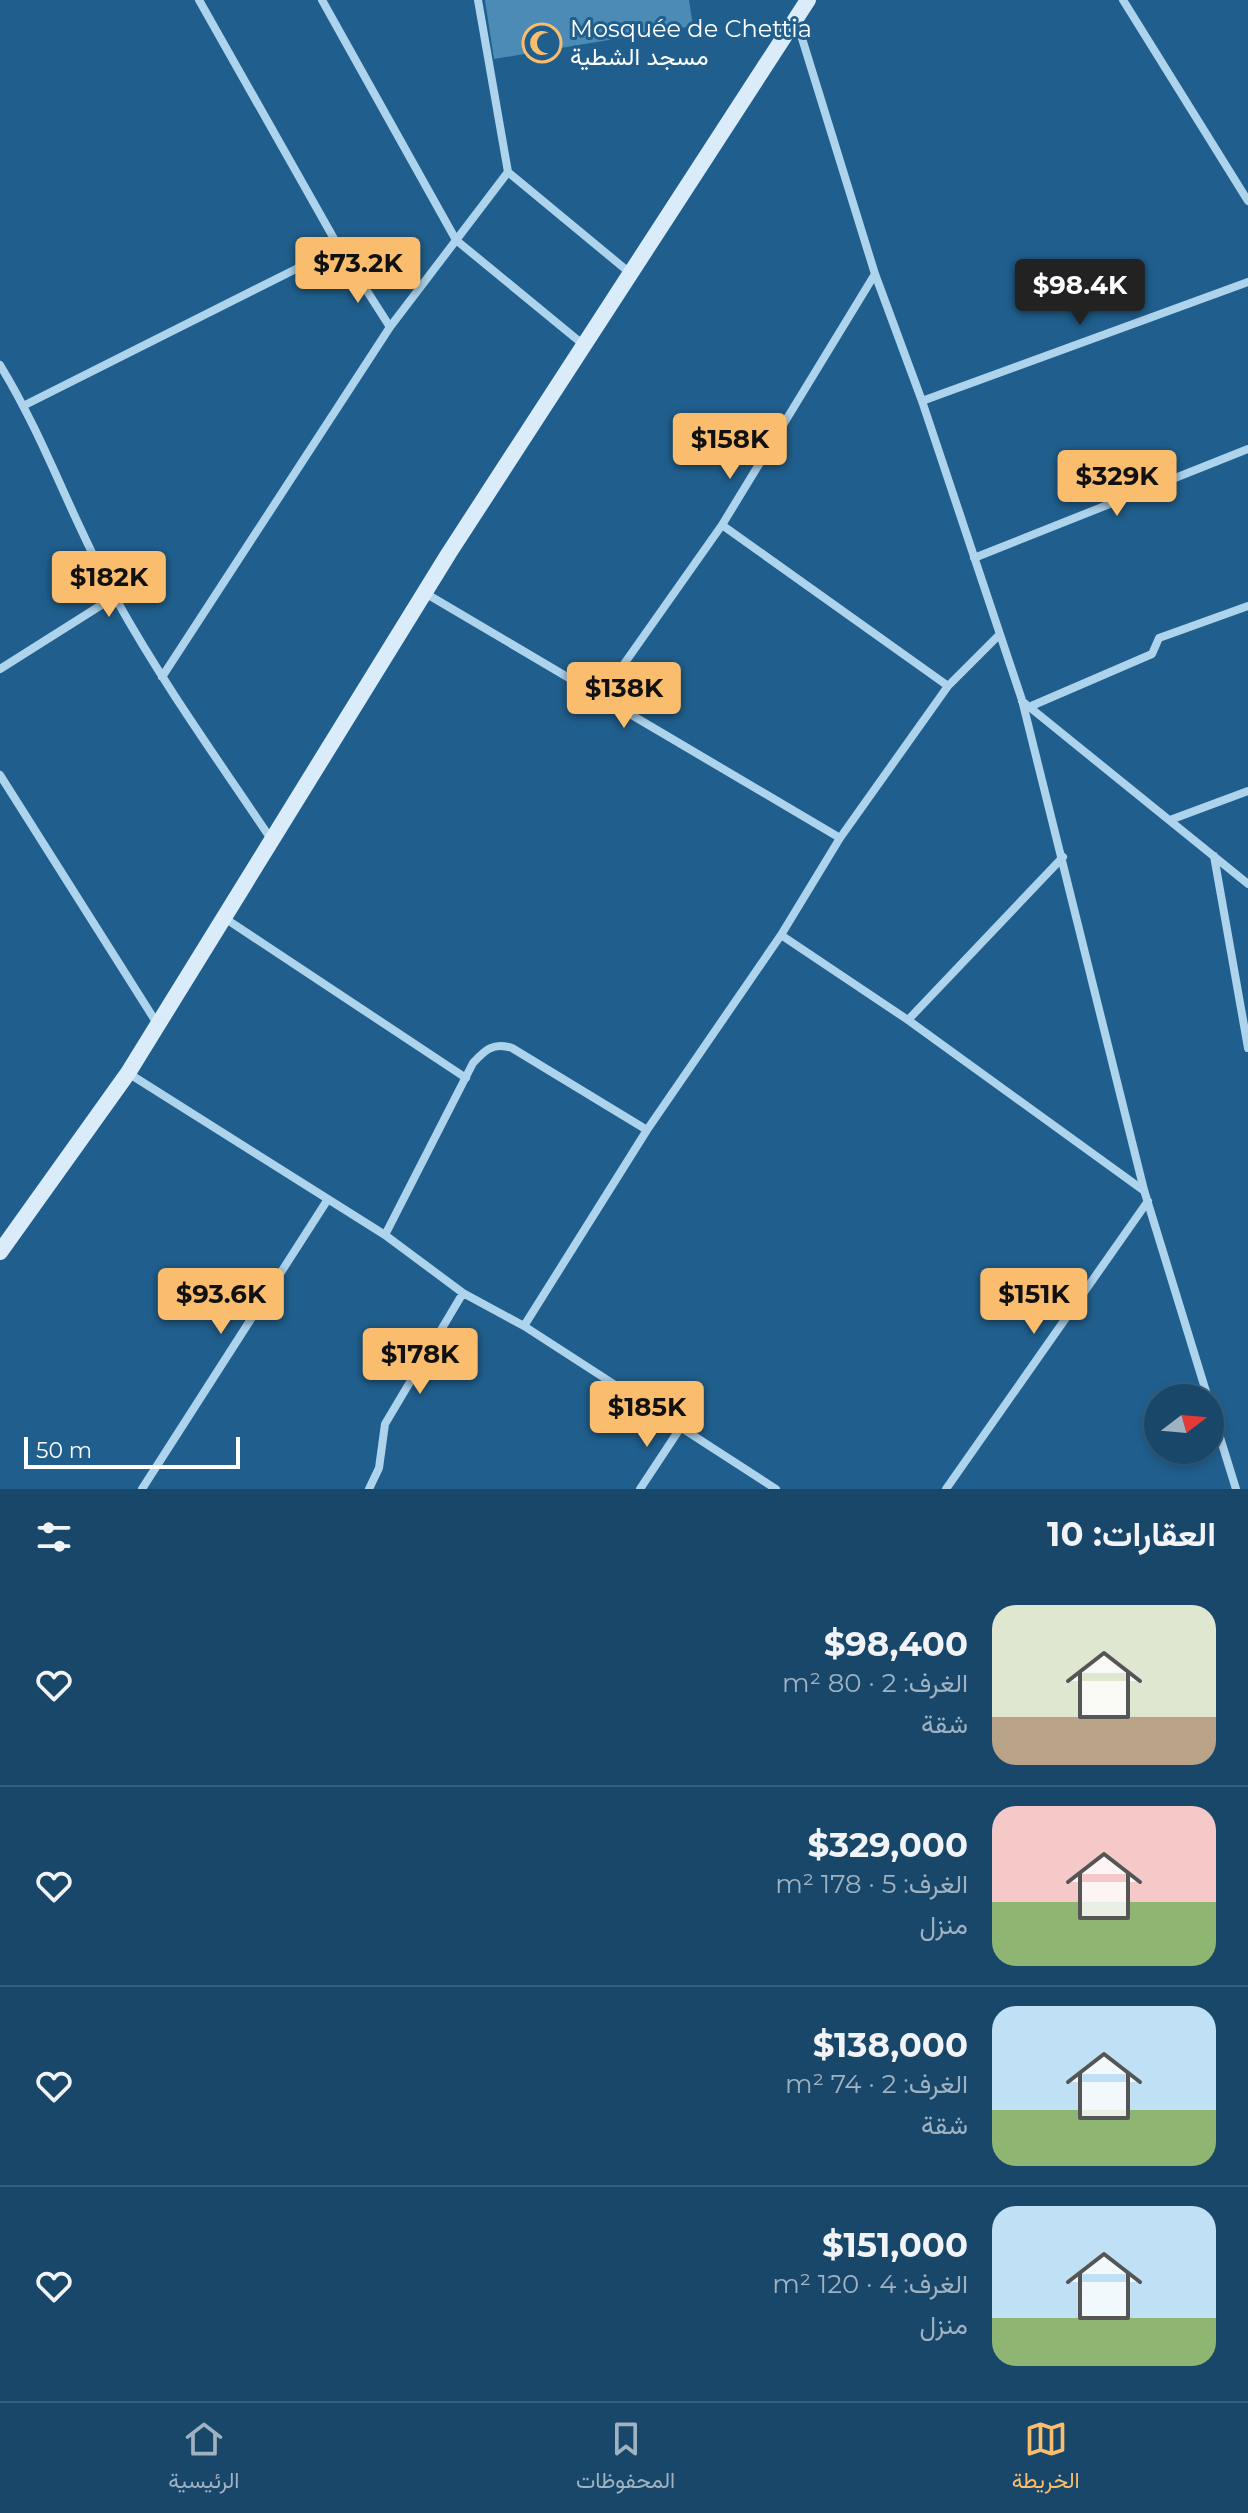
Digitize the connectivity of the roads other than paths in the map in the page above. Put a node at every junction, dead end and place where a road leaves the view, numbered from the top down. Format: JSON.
{"nodes":[{"id":1,"x":199,"y":0,"type":"edge"},
{"id":2,"x":322,"y":0,"type":"edge"},
{"id":3,"x":478,"y":0,"type":"edge"},
{"id":4,"x":808,"y":0,"type":"edge"},
{"id":5,"x":1123,"y":0,"type":"edge"},
{"id":6,"x":796,"y":18,"type":"junction"},
{"id":7,"x":508,"y":172,"type":"junction"},
{"id":8,"x":1248,"y":201,"type":"edge"},
{"id":9,"x":456,"y":240,"type":"junction"},
{"id":10,"x":337,"y":244,"type":"junction"},
{"id":11,"x":875,"y":274,"type":"junction"},
{"id":12,"x":632,"y":275,"type":"junction"},
{"id":13,"x":1248,"y":282,"type":"edge"},
{"id":14,"x":390,"y":327,"type":"junction"},
{"id":15,"x":585,"y":346,"type":"junction"},
{"id":16,"x":0,"y":365,"type":"edge"},
{"id":17,"x":922,"y":401,"type":"junction"},
{"id":18,"x":25,"y":405,"type":"junction"},
{"id":19,"x":1248,"y":449,"type":"edge"},
{"id":20,"x":722,"y":525,"type":"junction"},
{"id":21,"x":974,"y":558,"type":"junction"},
{"id":22,"x":425,"y":593,"type":"junction"},
{"id":23,"x":114,"y":597,"type":"junction"},
{"id":24,"x":1248,"y":606,"type":"edge"},
{"id":25,"x":999,"y":635,"type":"junction"},
{"id":26,"x":0,"y":669,"type":"edge"},
{"id":27,"x":162,"y":677,"type":"junction"},
{"id":28,"x":948,"y":686,"type":"junction"},
{"id":29,"x":600,"y":698,"type":"junction"},
{"id":30,"x":1025,"y":704,"type":"junction"},
{"id":31,"x":0,"y":775,"type":"edge"},
{"id":32,"x":1248,"y":791,"type":"edge"},
{"id":33,"x":1170,"y":820,"type":"junction"},
{"id":34,"x":840,"y":838,"type":"junction"},
{"id":35,"x":272,"y":840,"type":"junction"},
{"id":36,"x":1213,"y":855,"type":"junction"},
{"id":37,"x":1063,"y":857,"type":"junction"},
{"id":38,"x":1248,"y":884,"type":"edge"},
{"id":39,"x":223,"y":917,"type":"junction"},
{"id":40,"x":781,"y":935,"type":"junction"},
{"id":41,"x":908,"y":1020,"type":"junction"},
{"id":42,"x":158,"y":1026,"type":"junction"},
{"id":43,"x":1248,"y":1048,"type":"edge"},
{"id":44,"x":128,"y":1073,"type":"junction"},
{"id":45,"x":466,"y":1078,"type":"junction"},
{"id":46,"x":647,"y":1130,"type":"junction"},
{"id":47,"x":1144,"y":1190,"type":"junction"},
{"id":48,"x":328,"y":1199,"type":"junction"},
{"id":49,"x":1148,"y":1201,"type":"junction"},
{"id":50,"x":385,"y":1235,"type":"junction"},
{"id":51,"x":0,"y":1252,"type":"edge"},
{"id":52,"x":463,"y":1293,"type":"junction"},
{"id":53,"x":524,"y":1326,"type":"junction"},
{"id":54,"x":1204,"y":1384,"type":"edge"},
{"id":55,"x":681,"y":1427,"type":"junction"},
{"id":56,"x":1224,"y":1450,"type":"edge"},
{"id":57,"x":142,"y":1489,"type":"edge"},
{"id":58,"x":369,"y":1489,"type":"edge"},
{"id":59,"x":640,"y":1489,"type":"edge"},
{"id":60,"x":776,"y":1489,"type":"edge"},
{"id":61,"x":946,"y":1489,"type":"edge"},
{"id":62,"x":1236,"y":1489,"type":"edge"}],
"edges":[{"from":1,"to":10,"type":"street"},
{"from":2,"to":9,"type":"street"},
{"from":3,"to":7,"type":"street"},
{"from":4,"to":6,"type":"street"},
{"from":5,"to":8,"type":"street"},
{"from":6,"to":11,"type":"street"},
{"from":6,"to":12,"type":"street"},
{"from":7,"to":9,"type":"street"},
{"from":7,"to":12,"type":"street"},
{"from":9,"to":14,"type":"street"},
{"from":9,"to":15,"type":"street"},
{"from":10,"to":14,"type":"street"},
{"from":10,"to":18,"type":"street"},
{"from":11,"to":17,"type":"street"},
{"from":11,"to":20,"type":"street"},
{"from":12,"to":15,"type":"street"},
{"from":13,"to":17,"type":"street"},
{"from":14,"to":27,"type":"street"},
{"from":15,"to":22,"type":"street"},
{"from":16,"to":18,"type":"street"},
{"from":17,"to":21,"type":"street"},
{"from":18,"to":23,"type":"street"},
{"from":19,"to":21,"type":"street"},
{"from":20,"to":28,"type":"street"},
{"from":20,"to":29,"type":"street"},
{"from":21,"to":25,"type":"street"},
{"from":22,"to":29,"type":"street"},
{"from":22,"to":35,"type":"street"},
{"from":23,"to":26,"type":"street"},
{"from":23,"to":27,"type":"street"},
{"from":24,"to":30,"type":"street"},
{"from":25,"to":28,"type":"street"},
{"from":25,"to":30,"type":"street"},
{"from":27,"to":35,"type":"street"},
{"from":28,"to":34,"type":"street"},
{"from":29,"to":34,"type":"street"},
{"from":30,"to":33,"type":"street"},
{"from":30,"to":37,"type":"street"},
{"from":31,"to":42,"type":"street"},
{"from":32,"to":33,"type":"street"},
{"from":33,"to":36,"type":"street"},
{"from":34,"to":40,"type":"street"},
{"from":35,"to":39,"type":"street"},
{"from":36,"to":38,"type":"street"},
{"from":36,"to":43,"type":"street"},
{"from":37,"to":41,"type":"street"},
{"from":37,"to":47,"type":"street"},
{"from":39,"to":42,"type":"street"},
{"from":39,"to":45,"type":"street"},
{"from":40,"to":41,"type":"street"},
{"from":40,"to":46,"type":"street"},
{"from":41,"to":47,"type":"street"},
{"from":42,"to":44,"type":"street"},
{"from":44,"to":48,"type":"street"},
{"from":44,"to":51,"type":"street"},
{"from":45,"to":46,"type":"street"},
{"from":45,"to":50,"type":"street"},
{"from":46,"to":53,"type":"street"},
{"from":47,"to":49,"type":"street"},
{"from":48,"to":50,"type":"street"},
{"from":48,"to":57,"type":"street"},
{"from":49,"to":54,"type":"street"},
{"from":49,"to":61,"type":"street"},
{"from":50,"to":52,"type":"street"},
{"from":52,"to":53,"type":"street"},
{"from":52,"to":58,"type":"street"},
{"from":53,"to":55,"type":"street"},
{"from":55,"to":59,"type":"street"},
{"from":55,"to":60,"type":"street"},
{"from":56,"to":62,"type":"street"}]}
